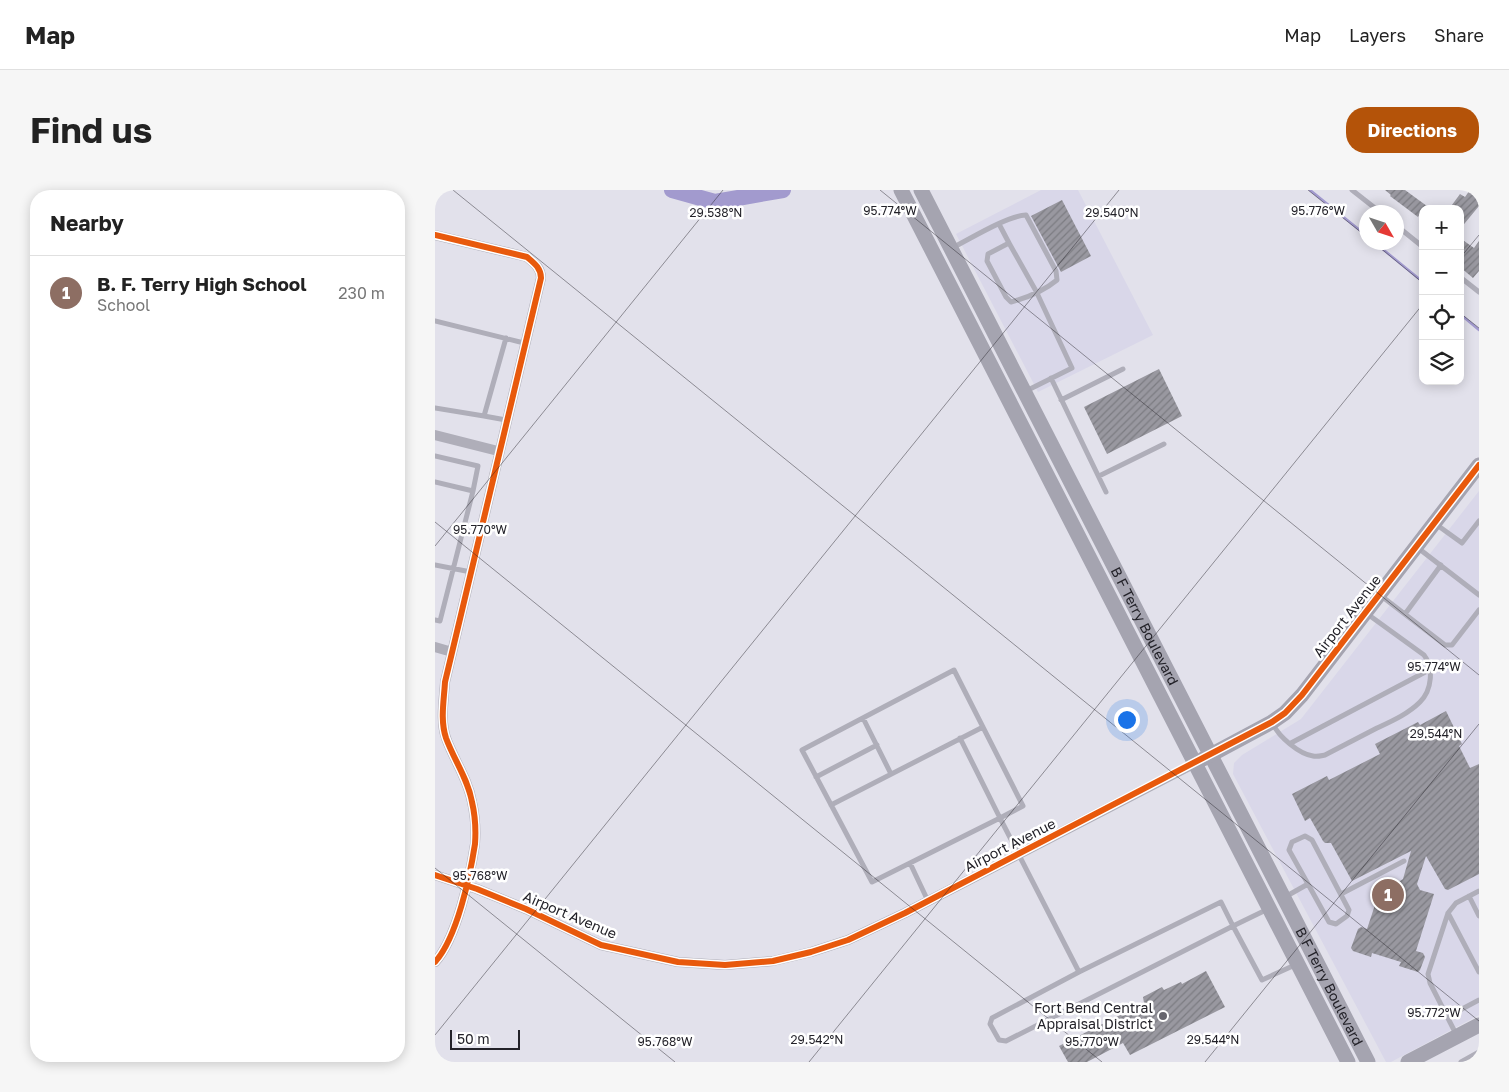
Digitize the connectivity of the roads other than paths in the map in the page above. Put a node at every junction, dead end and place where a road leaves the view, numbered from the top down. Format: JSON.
{"nodes":[{"id":1,"x":901,"y":190,"type":"edge"},
{"id":2,"x":921,"y":190,"type":"edge"},
{"id":3,"x":1352,"y":190,"type":"edge"},
{"id":4,"x":1371,"y":205,"type":"edge"},
{"id":5,"x":999,"y":224,"type":"junction"},
{"id":6,"x":1404,"y":232,"type":"edge"},
{"id":7,"x":435,"y":236,"type":"edge"},
{"id":8,"x":1009,"y":243,"type":"junction"},
{"id":9,"x":1419,"y":244,"type":"edge"},
{"id":10,"x":951,"y":248,"type":"junction"},
{"id":11,"x":1464,"y":280,"type":"edge"},
{"id":12,"x":1037,"y":291,"type":"junction"},
{"id":13,"x":1479,"y":292,"type":"edge"},
{"id":14,"x":435,"y":321,"type":"edge"},
{"id":15,"x":505,"y":338,"type":"junction"},
{"id":16,"x":524,"y":344,"type":"junction"},
{"id":17,"x":1123,"y":369,"type":"dead end"},
{"id":18,"x":1051,"y":378,"type":"junction"},
{"id":19,"x":1025,"y":392,"type":"junction"},
{"id":20,"x":1061,"y":400,"type":"junction"},
{"id":21,"x":435,"y":408,"type":"edge"},
{"id":22,"x":484,"y":416,"type":"junction"},
{"id":23,"x":506,"y":420,"type":"junction"},
{"id":24,"x":435,"y":435,"type":"edge"},
{"id":25,"x":1164,"y":444,"type":"dead end"},
{"id":26,"x":499,"y":452,"type":"junction"},
{"id":27,"x":435,"y":456,"type":"edge"},
{"id":28,"x":1479,"y":465,"type":"edge"},
{"id":29,"x":1099,"y":476,"type":"junction"},
{"id":30,"x":435,"y":482,"type":"edge"},
{"id":31,"x":473,"y":491,"type":"junction"},
{"id":32,"x":1106,"y":492,"type":"dead end"},
{"id":33,"x":1479,"y":522,"type":"edge"},
{"id":34,"x":1435,"y":523,"type":"junction"},
{"id":35,"x":1417,"y":546,"type":"junction"},
{"id":36,"x":435,"y":565,"type":"edge"},
{"id":37,"x":1441,"y":566,"type":"junction"},
{"id":38,"x":453,"y":569,"type":"junction"},
{"id":39,"x":471,"y":572,"type":"junction"},
{"id":40,"x":1379,"y":595,"type":"junction"},
{"id":41,"x":1479,"y":595,"type":"edge"},
{"id":42,"x":1479,"y":610,"type":"edge"},
{"id":43,"x":1366,"y":612,"type":"junction"},
{"id":44,"x":1405,"y":614,"type":"junction"},
{"id":45,"x":435,"y":620,"type":"edge"},
{"id":46,"x":435,"y":647,"type":"edge"},
{"id":47,"x":452,"y":652,"type":"junction"},
{"id":48,"x":1431,"y":669,"type":"junction"},
{"id":49,"x":863,"y":718,"type":"junction"},
{"id":50,"x":1273,"y":722,"type":"junction"},
{"id":51,"x":983,"y":726,"type":"junction"},
{"id":52,"x":960,"y":738,"type":"junction"},
{"id":53,"x":1291,"y":744,"type":"junction"},
{"id":54,"x":877,"y":746,"type":"junction"},
{"id":55,"x":1212,"y":754,"type":"junction"},
{"id":56,"x":1195,"y":763,"type":"junction"},
{"id":57,"x":891,"y":774,"type":"junction"},
{"id":58,"x":816,"y":776,"type":"junction"},
{"id":59,"x":831,"y":805,"type":"junction"},
{"id":60,"x":1000,"y":818,"type":"junction"},
{"id":61,"x":1019,"y":854,"type":"junction"},
{"id":62,"x":1404,"y":861,"type":"dead end"},
{"id":63,"x":910,"y":864,"type":"junction"},
{"id":64,"x":435,"y":875,"type":"edge"},
{"id":65,"x":1307,"y":884,"type":"junction"},
{"id":66,"x":466,"y":886,"type":"junction"},
{"id":67,"x":1479,"y":891,"type":"edge"},
{"id":68,"x":1341,"y":894,"type":"junction"},
{"id":69,"x":1469,"y":896,"type":"junction"},
{"id":70,"x":1284,"y":897,"type":"junction"},
{"id":71,"x":928,"y":901,"type":"junction"},
{"id":72,"x":1269,"y":908,"type":"junction"},
{"id":73,"x":1448,"y":913,"type":"junction"},
{"id":74,"x":1479,"y":916,"type":"edge"},
{"id":75,"x":1233,"y":926,"type":"junction"},
{"id":76,"x":435,"y":962,"type":"edge"},
{"id":77,"x":1298,"y":963,"type":"junction"},
{"id":78,"x":1079,"y":972,"type":"junction"},
{"id":79,"x":1479,"y":972,"type":"edge"},
{"id":80,"x":1479,"y":1000,"type":"edge"},
{"id":81,"x":1447,"y":1017,"type":"junction"},
{"id":82,"x":1479,"y":1027,"type":"edge"},
{"id":83,"x":1454,"y":1030,"type":"junction"},
{"id":84,"x":1479,"y":1052,"type":"edge"},
{"id":85,"x":1348,"y":1062,"type":"edge"},
{"id":86,"x":1369,"y":1062,"type":"edge"},
{"id":87,"x":1407,"y":1062,"type":"edge"},
{"id":88,"x":1461,"y":1062,"type":"edge"}],
"edges":[{"from":1,"to":56,"type":"main road","name":"B F Terry Boulevard"},
{"from":2,"to":10,"type":"main road","name":"B F Terry Boulevard"},
{"from":3,"to":4,"type":"lane"},
{"from":5,"to":8,"type":"lane"},
{"from":5,"to":10,"type":"lane"},
{"from":5,"to":12,"type":"lane"},
{"from":6,"to":9,"type":"lane"},
{"from":7,"to":16,"type":"street"},
{"from":8,"to":12,"type":"lane"},
{"from":8,"to":12,"type":"lane"},
{"from":10,"to":19,"type":"main road","name":"B F Terry Boulevard"},
{"from":11,"to":13,"type":"lane"},
{"from":12,"to":18,"type":"lane"},
{"from":14,"to":15,"type":"lane"},
{"from":15,"to":16,"type":"lane"},
{"from":15,"to":22,"type":"lane"},
{"from":16,"to":23,"type":"street"},
{"from":17,"to":20,"type":"lane"},
{"from":18,"to":19,"type":"lane"},
{"from":18,"to":20,"type":"lane"},
{"from":19,"to":55,"type":"main road","name":"B F Terry Boulevard"},
{"from":20,"to":29,"type":"lane"},
{"from":21,"to":22,"type":"lane"},
{"from":22,"to":23,"type":"lane"},
{"from":23,"to":26,"type":"street"},
{"from":24,"to":26,"type":"street"},
{"from":25,"to":29,"type":"lane"},
{"from":26,"to":39,"type":"street"},
{"from":27,"to":31,"type":"lane"},
{"from":28,"to":34,"type":"main road","name":"Airport Avenue"},
{"from":29,"to":32,"type":"lane"},
{"from":30,"to":31,"type":"lane"},
{"from":31,"to":38,"type":"lane"},
{"from":33,"to":34,"type":"lane"},
{"from":34,"to":35,"type":"main road","name":"Airport Avenue"},
{"from":35,"to":37,"type":"lane"},
{"from":35,"to":40,"type":"main road","name":"Airport Avenue"},
{"from":36,"to":38,"type":"lane"},
{"from":37,"to":41,"type":"lane"},
{"from":37,"to":44,"type":"lane"},
{"from":38,"to":39,"type":"lane"},
{"from":38,"to":45,"type":"lane"},
{"from":39,"to":47,"type":"street"},
{"from":40,"to":43,"type":"main road","name":"Airport Avenue"},
{"from":40,"to":44,"type":"lane"},
{"from":42,"to":44,"type":"lane"},
{"from":43,"to":48,"type":"lane"},
{"from":43,"to":50,"type":"main road","name":"Airport Avenue"},
{"from":46,"to":47,"type":"street"},
{"from":47,"to":66,"type":"street"},
{"from":48,"to":53,"type":"lane"},
{"from":48,"to":53,"type":"lane"},
{"from":49,"to":51,"type":"lane"},
{"from":49,"to":54,"type":"lane"},
{"from":49,"to":58,"type":"lane"},
{"from":50,"to":53,"type":"lane"},
{"from":50,"to":55,"type":"main road","name":"Airport Avenue"},
{"from":51,"to":52,"type":"lane"},
{"from":51,"to":60,"type":"lane"},
{"from":52,"to":57,"type":"lane"},
{"from":52,"to":60,"type":"lane"},
{"from":54,"to":57,"type":"lane"},
{"from":54,"to":58,"type":"lane"},
{"from":55,"to":56,"type":"main road","name":"Airport Avenue"},
{"from":55,"to":70,"type":"main road","name":"B F Terry Boulevard"},
{"from":56,"to":61,"type":"street","name":"Airport Avenue"},
{"from":56,"to":72,"type":"main road","name":"B F Terry Boulevard"},
{"from":57,"to":59,"type":"lane"},
{"from":58,"to":59,"type":"lane"},
{"from":59,"to":63,"type":"lane"},
{"from":60,"to":61,"type":"lane"},
{"from":60,"to":63,"type":"lane"},
{"from":61,"to":71,"type":"street","name":"Airport Avenue"},
{"from":61,"to":78,"type":"lane"},
{"from":62,"to":68,"type":"lane"},
{"from":63,"to":71,"type":"lane"},
{"from":64,"to":66,"type":"street","name":"Airport Avenue"},
{"from":65,"to":68,"type":"lane"},
{"from":65,"to":68,"type":"lane"},
{"from":65,"to":70,"type":"lane"},
{"from":66,"to":71,"type":"street","name":"Airport Avenue"},
{"from":66,"to":76,"type":"street"},
{"from":67,"to":69,"type":"lane"},
{"from":69,"to":73,"type":"lane"},
{"from":69,"to":74,"type":"lane"},
{"from":70,"to":86,"type":"main road","name":"B F Terry Boulevard"},
{"from":72,"to":75,"type":"lane"},
{"from":72,"to":77,"type":"main road","name":"B F Terry Boulevard"},
{"from":73,"to":79,"type":"lane"},
{"from":73,"to":81,"type":"lane"},
{"from":75,"to":77,"type":"lane"},
{"from":75,"to":78,"type":"lane"},
{"from":75,"to":78,"type":"lane"},
{"from":77,"to":85,"type":"main road","name":"B F Terry Boulevard"},
{"from":80,"to":81,"type":"lane"},
{"from":81,"to":83,"type":"lane"},
{"from":82,"to":83,"type":"main road"},
{"from":83,"to":87,"type":"main road"},
{"from":84,"to":88,"type":"lane"}]}
